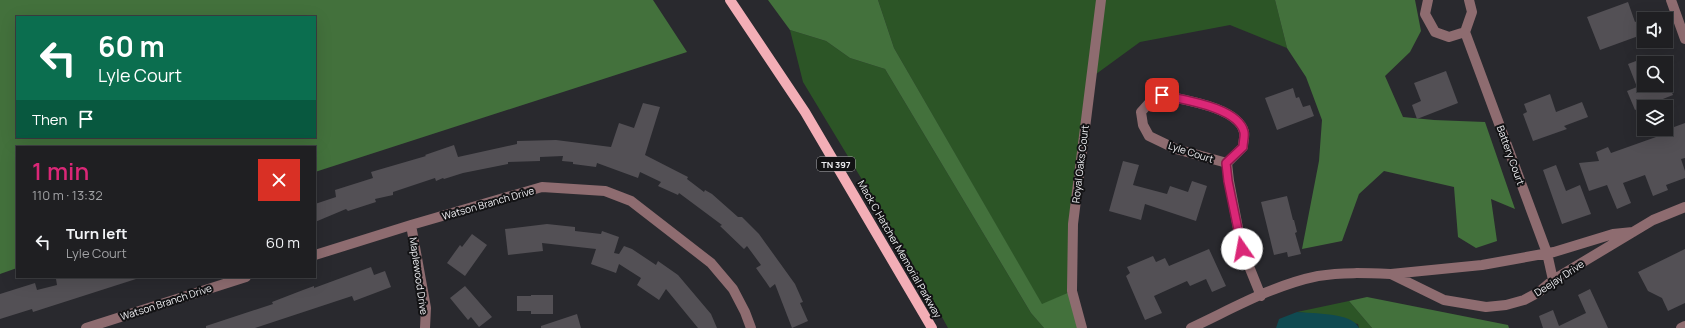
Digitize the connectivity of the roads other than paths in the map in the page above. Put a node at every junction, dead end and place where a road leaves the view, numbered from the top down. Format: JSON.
{"nodes":[{"id":1,"x":730,"y":0,"type":"edge"},
{"id":2,"x":1101,"y":0,"type":"edge"},
{"id":3,"x":1428,"y":0,"type":"edge"},
{"id":4,"x":1469,"y":0,"type":"edge"},
{"id":5,"x":1670,"y":0,"type":"edge"},
{"id":6,"x":1466,"y":32,"type":"junction"},
{"id":7,"x":1685,"y":39,"type":"edge"},
{"id":8,"x":1226,"y":163,"type":"junction"},
{"id":9,"x":1685,"y":207,"type":"edge"},
{"id":10,"x":411,"y":225,"type":"junction"},
{"id":11,"x":1633,"y":232,"type":"junction"},
{"id":12,"x":1547,"y":253,"type":"junction"},
{"id":13,"x":316,"y":255,"type":"edge"},
{"id":14,"x":1391,"y":274,"type":"junction"},
{"id":15,"x":243,"y":278,"type":"edge"},
{"id":16,"x":1553,"y":280,"type":"junction"},
{"id":17,"x":1261,"y":296,"type":"junction"},
{"id":18,"x":105,"y":325,"type":"edge"},
{"id":19,"x":1685,"y":326,"type":"edge"},
{"id":20,"x":86,"y":328,"type":"edge"},
{"id":21,"x":426,"y":328,"type":"edge"},
{"id":22,"x":750,"y":328,"type":"edge"},
{"id":23,"x":932,"y":328,"type":"edge"},
{"id":24,"x":1082,"y":328,"type":"edge"},
{"id":25,"x":1191,"y":328,"type":"edge"},
{"id":26,"x":1681,"y":328,"type":"edge"}],
"edges":[{"from":1,"to":23,"type":"main road","name":"Mack C Hatcher Memorial Parkway","number":"TN 397"},
{"from":2,"to":24,"type":"street","name":"Royal Oaks Court"},
{"from":3,"to":6,"type":"street"},
{"from":4,"to":6,"type":"street"},
{"from":5,"to":7,"type":"street"},
{"from":6,"to":12,"type":"street","name":"Battery Court"},
{"from":8,"to":8,"type":"street","name":"Lyle Court"},
{"from":8,"to":17,"type":"street","name":"Lyle Court"},
{"from":9,"to":11,"type":"street","name":"Deejay Drive"},
{"from":10,"to":13,"type":"street","name":"Watson Branch Drive"},
{"from":10,"to":21,"type":"street","name":"Maplewood Drive"},
{"from":10,"to":22,"type":"street","name":"Watson Branch Drive"},
{"from":11,"to":12,"type":"street","name":"Deejay Drive"},
{"from":11,"to":16,"type":"street","name":"Deejay Drive"},
{"from":12,"to":14,"type":"street","name":"Deejay Drive"},
{"from":12,"to":16,"type":"street","name":"Battery Court"},
{"from":14,"to":16,"type":"street","name":"Deejay Drive"},
{"from":14,"to":17,"type":"street","name":"Deejay Drive"},
{"from":15,"to":18,"type":"street","name":"Watson Branch Drive"},
{"from":17,"to":25,"type":"street","name":"Deejay Drive"},
{"from":18,"to":20,"type":"street","name":"Watson Branch Drive"},
{"from":19,"to":26,"type":"street"}]}
